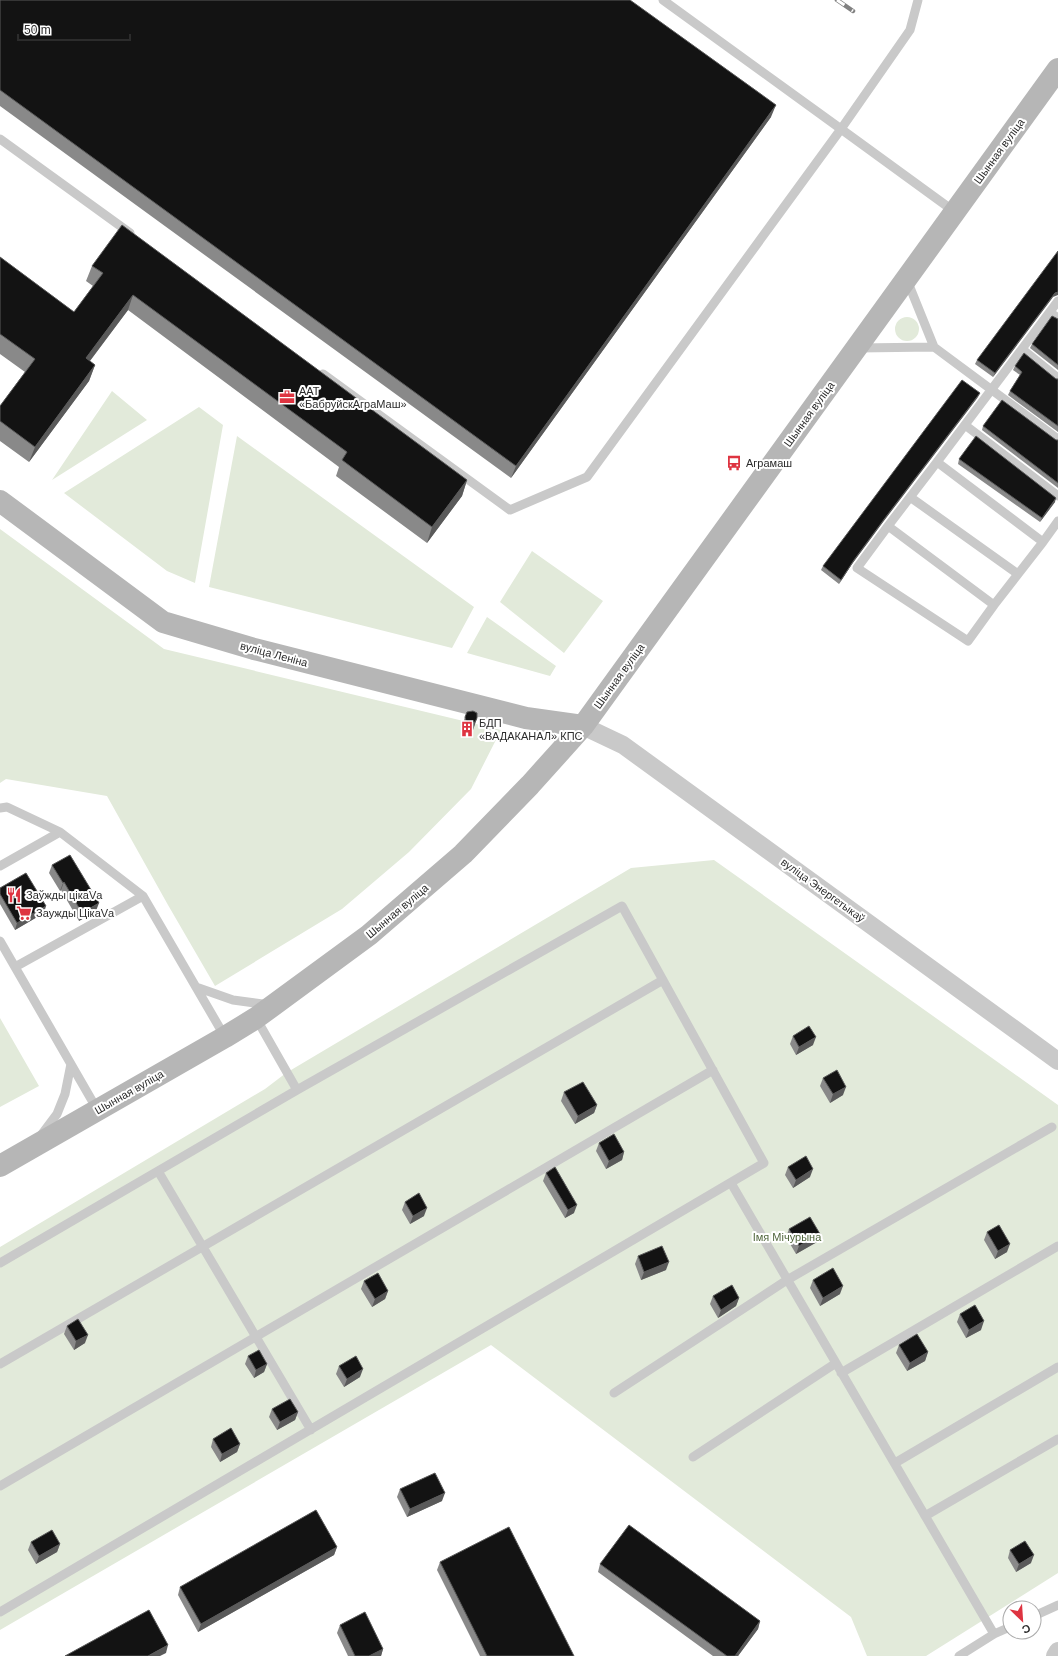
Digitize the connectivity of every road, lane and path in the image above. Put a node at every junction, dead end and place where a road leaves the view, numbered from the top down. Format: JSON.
{"nodes":[{"id":1,"x":663,"y":0,"type":"edge"},
{"id":2,"x":918,"y":0,"type":"edge"},
{"id":3,"x":1058,"y":69,"type":"edge"},
{"id":4,"x":840,"y":129,"type":"junction"},
{"id":5,"x":0,"y":139,"type":"edge"},
{"id":6,"x":955,"y":212,"type":"junction"},
{"id":7,"x":136,"y":237,"type":"edge"},
{"id":8,"x":907,"y":278,"type":"junction"},
{"id":9,"x":1058,"y":301,"type":"edge"},
{"id":10,"x":1050,"y":312,"type":"junction"},
{"id":11,"x":1058,"y":318,"type":"edge"},
{"id":12,"x":934,"y":347,"type":"junction"},
{"id":13,"x":856,"y":348,"type":"junction"},
{"id":14,"x":1022,"y":350,"type":"junction"},
{"id":15,"x":316,"y":369,"type":"edge"},
{"id":16,"x":1058,"y":378,"type":"edge"},
{"id":17,"x":992,"y":389,"type":"junction"},
{"id":18,"x":965,"y":425,"type":"junction"},
{"id":19,"x":1058,"y":438,"type":"edge"},
{"id":20,"x":937,"y":462,"type":"junction"},
{"id":21,"x":1058,"y":496,"type":"edge"},
{"id":22,"x":910,"y":497,"type":"junction"},
{"id":23,"x":0,"y":502,"type":"edge"},
{"id":24,"x":1058,"y":521,"type":"edge"},
{"id":25,"x":888,"y":526,"type":"junction"},
{"id":26,"x":1043,"y":542,"type":"junction"},
{"id":27,"x":1018,"y":574,"type":"junction"},
{"id":28,"x":994,"y":605,"type":"junction"},
{"id":29,"x":583,"y":726,"type":"junction"},
{"id":30,"x":0,"y":808,"type":"edge"},
{"id":31,"x":60,"y":832,"type":"junction"},
{"id":32,"x":0,"y":866,"type":"edge"},
{"id":33,"x":143,"y":896,"type":"junction"},
{"id":34,"x":0,"y":941,"type":"edge"},
{"id":35,"x":15,"y":967,"type":"junction"},
{"id":36,"x":663,"y":980,"type":"junction"},
{"id":37,"x":196,"y":987,"type":"junction"},
{"id":38,"x":273,"y":1005,"type":"junction"},
{"id":39,"x":256,"y":1018,"type":"junction"},
{"id":40,"x":225,"y":1037,"type":"junction"},
{"id":41,"x":1058,"y":1061,"type":"edge"},
{"id":42,"x":71,"y":1064,"type":"junction"},
{"id":43,"x":713,"y":1070,"type":"junction"},
{"id":44,"x":297,"y":1090,"type":"junction"},
{"id":45,"x":98,"y":1110,"type":"junction"},
{"id":46,"x":1052,"y":1127,"type":"dead end"},
{"id":47,"x":33,"y":1147,"type":"junction"},
{"id":48,"x":0,"y":1166,"type":"edge"},
{"id":49,"x":158,"y":1171,"type":"junction"},
{"id":50,"x":730,"y":1183,"type":"junction"},
{"id":51,"x":202,"y":1246,"type":"junction"},
{"id":52,"x":1058,"y":1246,"type":"edge"},
{"id":53,"x":0,"y":1263,"type":"edge"},
{"id":54,"x":787,"y":1280,"type":"junction"},
{"id":55,"x":256,"y":1337,"type":"junction"},
{"id":56,"x":836,"y":1363,"type":"junction"},
{"id":57,"x":0,"y":1364,"type":"edge"},
{"id":58,"x":1058,"y":1367,"type":"edge"},
{"id":59,"x":841,"y":1373,"type":"junction"},
{"id":60,"x":614,"y":1393,"type":"dead end"},
{"id":61,"x":311,"y":1430,"type":"junction"},
{"id":62,"x":1058,"y":1439,"type":"edge"},
{"id":63,"x":694,"y":1457,"type":"dead end"},
{"id":64,"x":895,"y":1463,"type":"junction"},
{"id":65,"x":0,"y":1486,"type":"edge"},
{"id":66,"x":925,"y":1516,"type":"junction"},
{"id":67,"x":1058,"y":1605,"type":"edge"},
{"id":68,"x":0,"y":1612,"type":"edge"},
{"id":69,"x":1042,"y":1612,"type":"edge"},
{"id":70,"x":1002,"y":1630,"type":"edge"},
{"id":71,"x":994,"y":1634,"type":"junction"},
{"id":72,"x":1058,"y":1651,"type":"edge"},
{"id":73,"x":959,"y":1656,"type":"edge"},
{"id":74,"x":1055,"y":1656,"type":"edge"}],
"edges":[{"from":1,"to":4,"type":"lane"},
{"from":2,"to":4,"type":"lane"},
{"from":3,"to":6,"type":"main road","name":"Шынная вуліца"},
{"from":4,"to":6,"type":"lane"},
{"from":4,"to":15,"type":"lane"},
{"from":5,"to":7,"type":"lane"},
{"from":6,"to":8,"type":"main road","name":"Шынная вуліца"},
{"from":8,"to":12,"type":"lane"},
{"from":8,"to":13,"type":"main road","name":"Шынная вуліца"},
{"from":9,"to":10,"type":"lane"},
{"from":10,"to":11,"type":"lane"},
{"from":10,"to":14,"type":"lane"},
{"from":12,"to":13,"type":"lane"},
{"from":12,"to":17,"type":"lane"},
{"from":13,"to":29,"type":"main road","name":"Шынная вуліца"},
{"from":14,"to":16,"type":"lane"},
{"from":14,"to":17,"type":"lane"},
{"from":17,"to":18,"type":"lane"},
{"from":17,"to":19,"type":"lane"},
{"from":18,"to":20,"type":"lane"},
{"from":18,"to":21,"type":"lane"},
{"from":20,"to":22,"type":"lane"},
{"from":20,"to":26,"type":"lane"},
{"from":22,"to":25,"type":"lane"},
{"from":22,"to":27,"type":"lane"},
{"from":23,"to":29,"type":"main road","name":"вуліца Леніна"},
{"from":24,"to":26,"type":"lane"},
{"from":25,"to":28,"type":"lane"},
{"from":25,"to":28,"type":"lane"},
{"from":26,"to":27,"type":"lane"},
{"from":27,"to":28,"type":"lane"},
{"from":29,"to":38,"type":"main road","name":"Шынная вуліца"},
{"from":29,"to":41,"type":"street","name":"вуліца Энергетыкаў"},
{"from":30,"to":31,"type":"lane"},
{"from":31,"to":32,"type":"lane"},
{"from":31,"to":33,"type":"lane"},
{"from":33,"to":35,"type":"lane"},
{"from":33,"to":37,"type":"lane"},
{"from":34,"to":35,"type":"lane"},
{"from":35,"to":42,"type":"lane"},
{"from":36,"to":43,"type":"lane"},
{"from":36,"to":44,"type":"lane"},
{"from":36,"to":51,"type":"lane"},
{"from":37,"to":38,"type":"lane"},
{"from":37,"to":40,"type":"lane"},
{"from":38,"to":39,"type":"main road","name":"Шынная вуліца"},
{"from":39,"to":40,"type":"main road","name":"Шынная вуліца"},
{"from":39,"to":44,"type":"lane"},
{"from":40,"to":45,"type":"main road","name":"Шынная вуліца"},
{"from":42,"to":45,"type":"lane"},
{"from":42,"to":47,"type":"lane"},
{"from":43,"to":50,"type":"lane"},
{"from":43,"to":55,"type":"lane"},
{"from":44,"to":49,"type":"lane"},
{"from":45,"to":47,"type":"main road","name":"Шынная вуліца"},
{"from":46,"to":54,"type":"lane"},
{"from":47,"to":48,"type":"main road","name":"Шынная вуліца"},
{"from":49,"to":51,"type":"lane"},
{"from":49,"to":53,"type":"lane"},
{"from":50,"to":54,"type":"lane"},
{"from":50,"to":61,"type":"lane"},
{"from":51,"to":55,"type":"lane"},
{"from":51,"to":57,"type":"lane"},
{"from":52,"to":59,"type":"lane"},
{"from":54,"to":56,"type":"lane"},
{"from":54,"to":60,"type":"lane"},
{"from":55,"to":61,"type":"lane"},
{"from":55,"to":65,"type":"lane"},
{"from":56,"to":59,"type":"lane"},
{"from":56,"to":63,"type":"lane"},
{"from":58,"to":64,"type":"lane"},
{"from":59,"to":64,"type":"lane"},
{"from":61,"to":68,"type":"lane"},
{"from":62,"to":66,"type":"lane"},
{"from":64,"to":66,"type":"lane"},
{"from":66,"to":71,"type":"lane"},
{"from":67,"to":69,"type":"lane"},
{"from":70,"to":71,"type":"lane"},
{"from":71,"to":73,"type":"lane"},
{"from":72,"to":74,"type":"street"}]}
